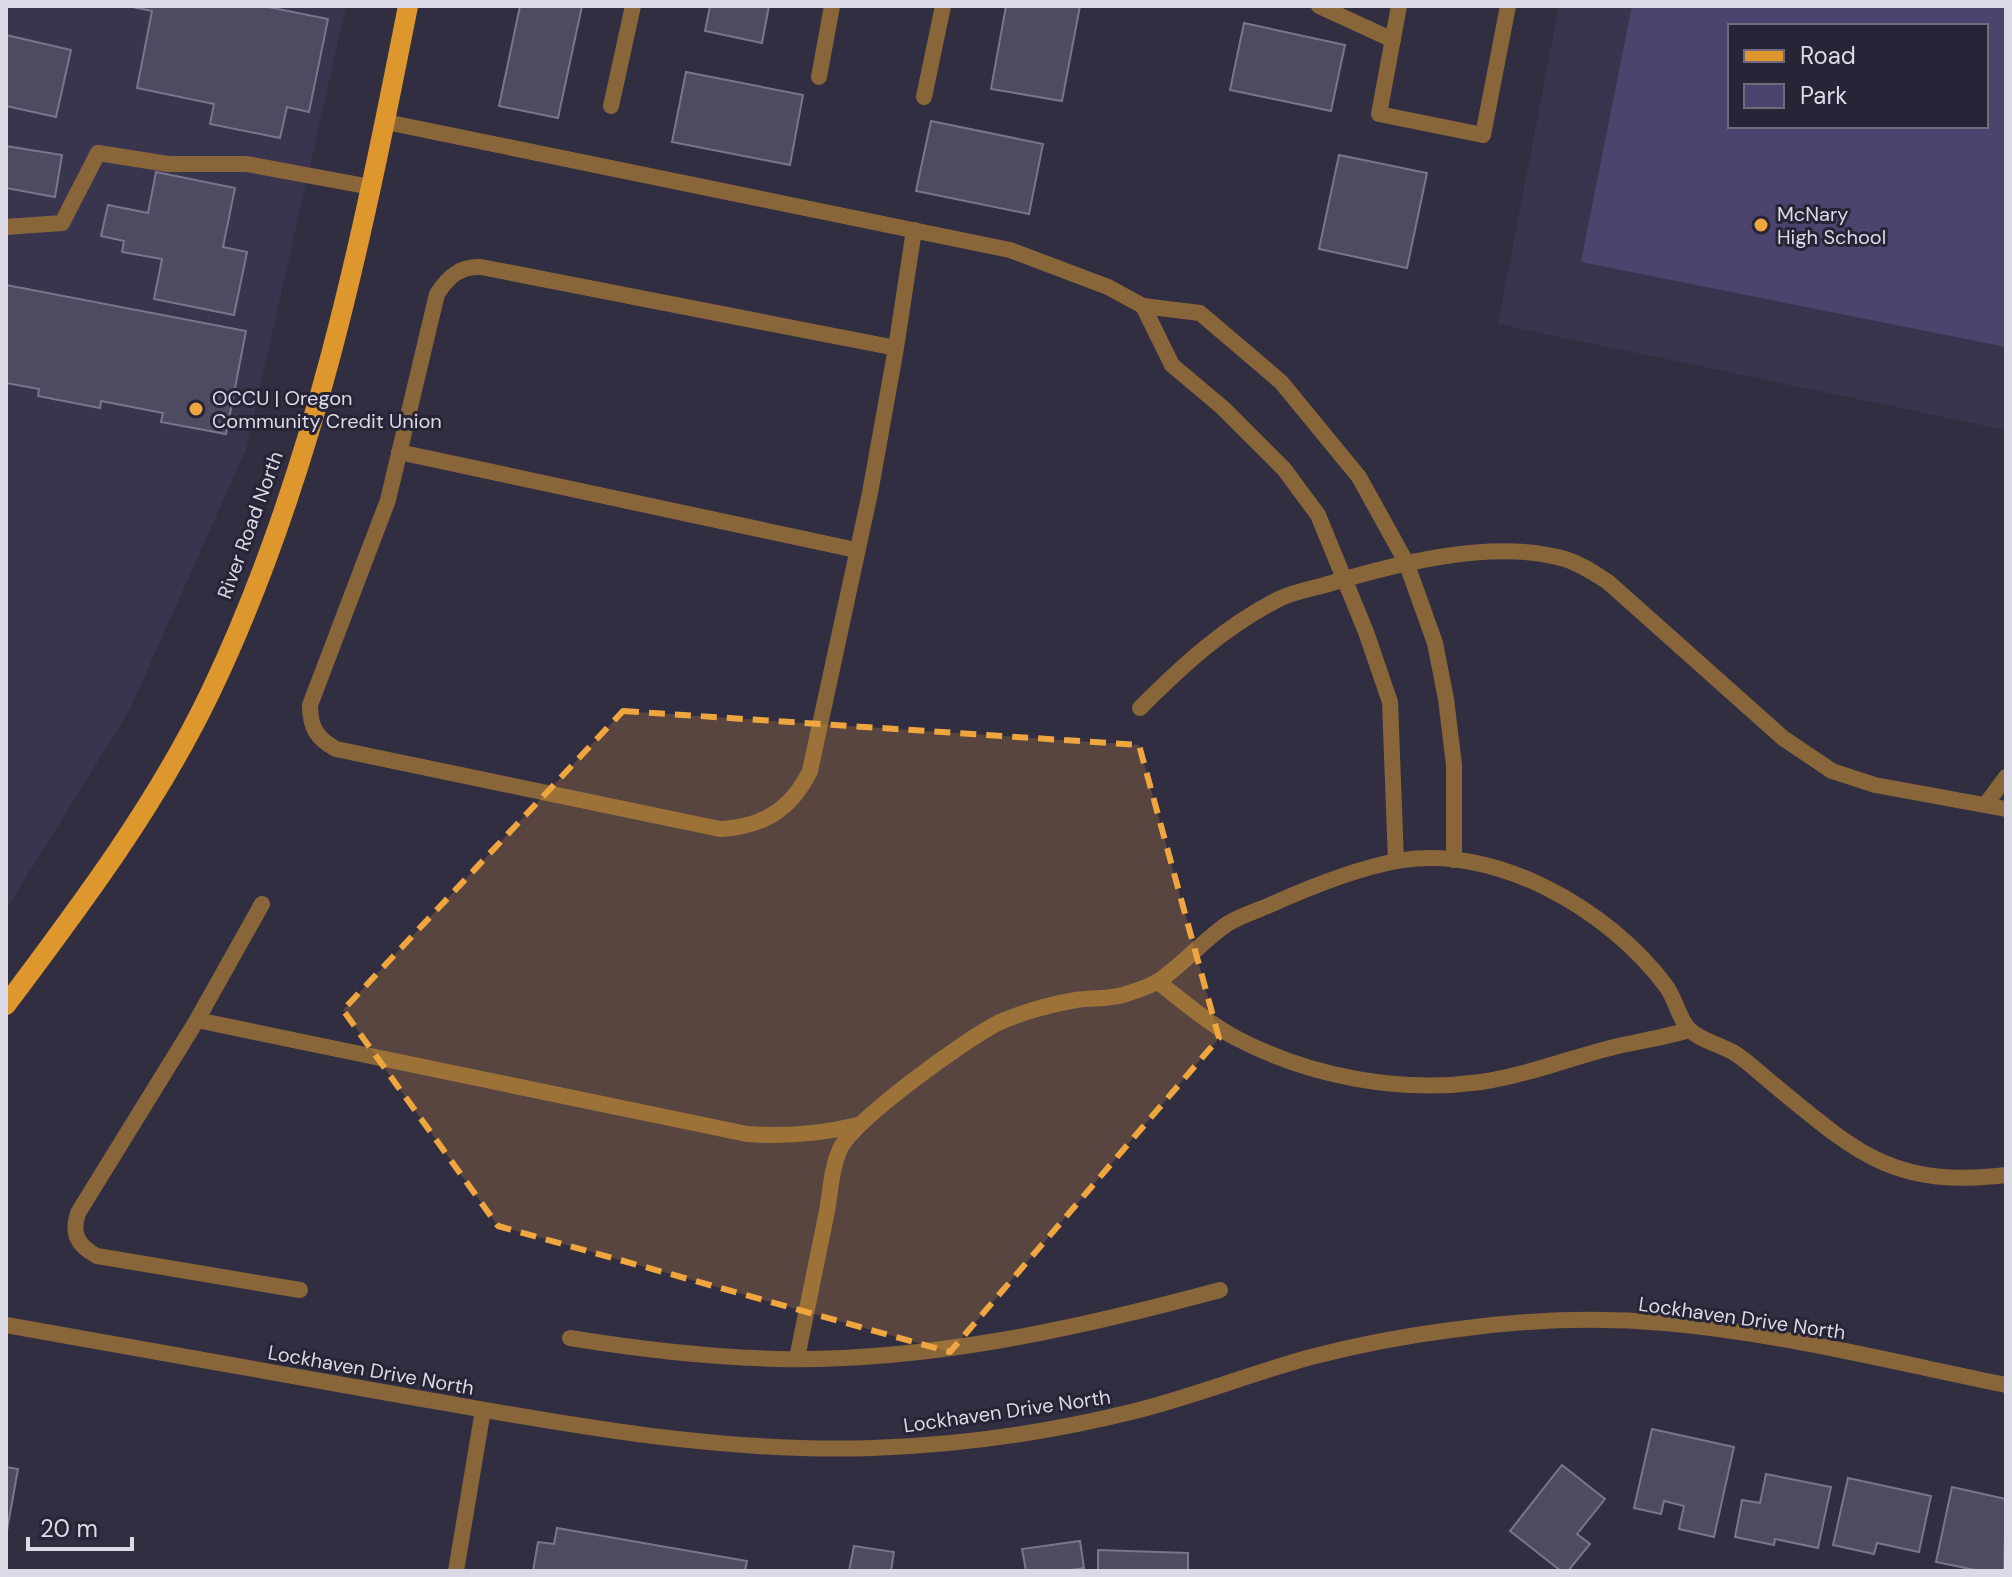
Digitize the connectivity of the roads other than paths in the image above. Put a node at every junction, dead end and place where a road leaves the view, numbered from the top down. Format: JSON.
{"nodes":[{"id":1,"x":408,"y":6,"type":"edge"},
{"id":2,"x":633,"y":6,"type":"edge"},
{"id":3,"x":832,"y":6,"type":"edge"},
{"id":4,"x":943,"y":6,"type":"edge"},
{"id":5,"x":1319,"y":6,"type":"edge"},
{"id":6,"x":1399,"y":6,"type":"edge"},
{"id":7,"x":1508,"y":6,"type":"edge"},
{"id":8,"x":1393,"y":40,"type":"junction"},
{"id":9,"x":819,"y":77,"type":"dead end"},
{"id":10,"x":924,"y":97,"type":"dead end"},
{"id":11,"x":611,"y":106,"type":"dead end"},
{"id":12,"x":386,"y":122,"type":"junction"},
{"id":13,"x":371,"y":187,"type":"junction"},
{"id":14,"x":6,"y":227,"type":"edge"},
{"id":15,"x":914,"y":230,"type":"junction"},
{"id":16,"x":1143,"y":306,"type":"junction"},
{"id":17,"x":896,"y":348,"type":"junction"},
{"id":18,"x":399,"y":452,"type":"junction"},
{"id":19,"x":856,"y":550,"type":"junction"},
{"id":20,"x":1406,"y":562,"type":"junction"},
{"id":21,"x":1344,"y":579,"type":"junction"},
{"id":22,"x":1140,"y":708,"type":"dead end"},
{"id":23,"x":2006,"y":777,"type":"edge"},
{"id":24,"x":1986,"y":804,"type":"junction"},
{"id":25,"x":2006,"y":809,"type":"edge"},
{"id":26,"x":1454,"y":860,"type":"junction"},
{"id":27,"x":1396,"y":861,"type":"junction"},
{"id":28,"x":262,"y":904,"type":"dead end"},
{"id":29,"x":1158,"y":982,"type":"junction"},
{"id":30,"x":6,"y":1005,"type":"edge"},
{"id":31,"x":197,"y":1020,"type":"junction"},
{"id":32,"x":1689,"y":1030,"type":"junction"},
{"id":33,"x":858,"y":1125,"type":"junction"},
{"id":34,"x":2006,"y":1175,"type":"edge"},
{"id":35,"x":300,"y":1290,"type":"dead end"},
{"id":36,"x":1220,"y":1290,"type":"dead end"},
{"id":37,"x":6,"y":1325,"type":"edge"},
{"id":38,"x":570,"y":1338,"type":"dead end"},
{"id":39,"x":797,"y":1358,"type":"junction"},
{"id":40,"x":2006,"y":1385,"type":"edge"},
{"id":41,"x":483,"y":1410,"type":"junction"},
{"id":42,"x":456,"y":1571,"type":"edge"}],
"edges":[{"from":1,"to":12,"type":"main road","name":"River Road North"},
{"from":2,"to":11,"type":"street"},
{"from":3,"to":9,"type":"street"},
{"from":4,"to":10,"type":"street"},
{"from":5,"to":8,"type":"street"},
{"from":6,"to":8,"type":"street"},
{"from":7,"to":8,"type":"street"},
{"from":12,"to":13,"type":"main road","name":"River Road North"},
{"from":12,"to":15,"type":"street"},
{"from":13,"to":14,"type":"street"},
{"from":13,"to":30,"type":"main road","name":"River Road North"},
{"from":15,"to":16,"type":"street"},
{"from":15,"to":17,"type":"street"},
{"from":16,"to":20,"type":"street"},
{"from":16,"to":21,"type":"street"},
{"from":17,"to":18,"type":"street"},
{"from":17,"to":19,"type":"street"},
{"from":18,"to":19,"type":"street"},
{"from":18,"to":19,"type":"street"},
{"from":20,"to":21,"type":"street"},
{"from":20,"to":24,"type":"street"},
{"from":20,"to":26,"type":"street"},
{"from":21,"to":22,"type":"street"},
{"from":21,"to":27,"type":"street"},
{"from":23,"to":24,"type":"street"},
{"from":24,"to":25,"type":"street"},
{"from":26,"to":27,"type":"street"},
{"from":26,"to":32,"type":"street"},
{"from":27,"to":29,"type":"street"},
{"from":28,"to":31,"type":"street"},
{"from":29,"to":32,"type":"street"},
{"from":29,"to":33,"type":"street"},
{"from":31,"to":33,"type":"street"},
{"from":31,"to":35,"type":"street"},
{"from":32,"to":34,"type":"street"},
{"from":33,"to":39,"type":"street"},
{"from":36,"to":39,"type":"street"},
{"from":37,"to":41,"type":"street","name":"Lockhaven Drive North"},
{"from":38,"to":39,"type":"street"},
{"from":40,"to":41,"type":"street","name":"Lockhaven Drive North"},
{"from":41,"to":42,"type":"street"}]}
